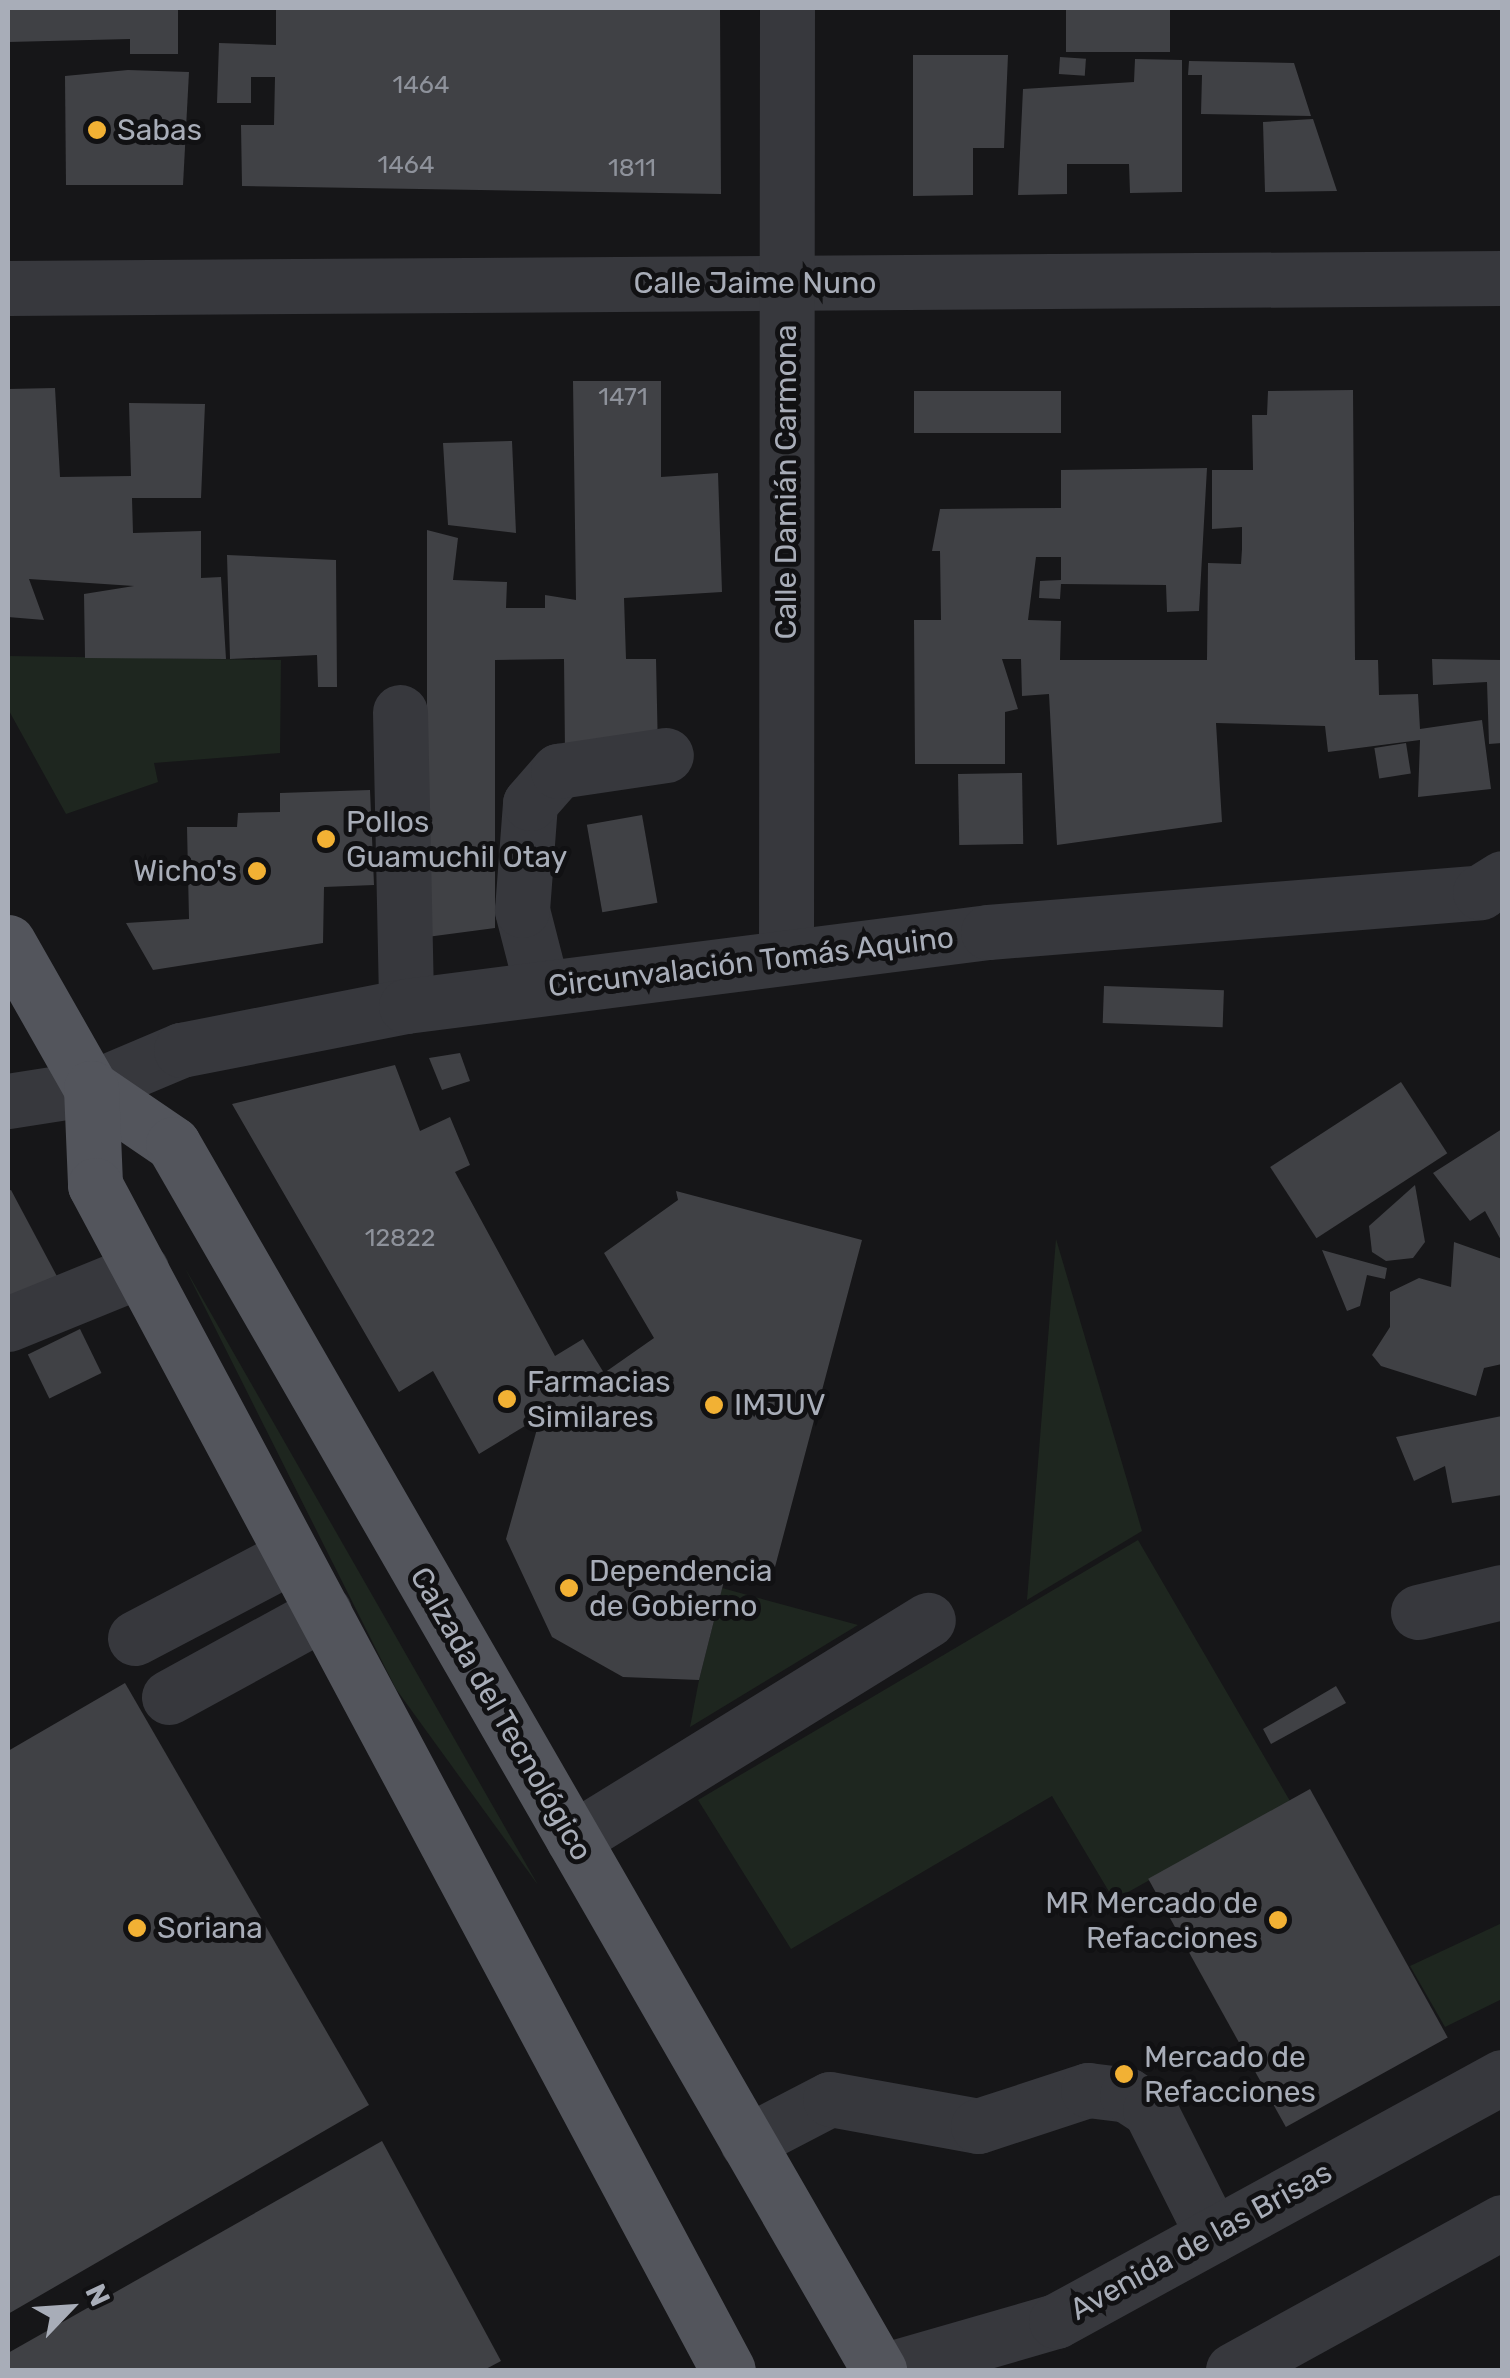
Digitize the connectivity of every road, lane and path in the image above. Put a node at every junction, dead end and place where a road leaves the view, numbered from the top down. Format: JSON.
{"nodes":[{"id":1,"x":787,"y":8,"type":"edge"},
{"id":2,"x":1502,"y":278,"type":"edge"},
{"id":3,"x":786,"y":282,"type":"junction"},
{"id":4,"x":8,"y":288,"type":"edge"},
{"id":5,"x":400,"y":712,"type":"dead end"},
{"id":6,"x":666,"y":755,"type":"dead end"},
{"id":7,"x":1495,"y":888,"type":"edge"},
{"id":8,"x":8,"y":942,"type":"edge"},
{"id":9,"x":786,"y":957,"type":"junction"},
{"id":10,"x":542,"y":988,"type":"junction"},
{"id":11,"x":406,"y":1006,"type":"junction"},
{"id":12,"x":91,"y":1088,"type":"junction"},
{"id":13,"x":8,"y":1100,"type":"edge"},
{"id":14,"x":141,"y":1270,"type":"junction"},
{"id":15,"x":8,"y":1324,"type":"edge"},
{"id":16,"x":293,"y":1555,"type":"junction"},
{"id":17,"x":1502,"y":1592,"type":"edge"},
{"id":18,"x":324,"y":1612,"type":"junction"},
{"id":19,"x":1418,"y":1612,"type":"dead end"},
{"id":20,"x":928,"y":1620,"type":"dead end"},
{"id":21,"x":136,"y":1638,"type":"dead end"},
{"id":22,"x":169,"y":1697,"type":"dead end"},
{"id":23,"x":573,"y":1839,"type":"junction"},
{"id":24,"x":1502,"y":2077,"type":"edge"},
{"id":25,"x":747,"y":2142,"type":"junction"},
{"id":26,"x":1502,"y":2222,"type":"edge"},
{"id":27,"x":1213,"y":2235,"type":"junction"},
{"id":28,"x":1239,"y":2368,"type":"edge"},
{"id":29,"x":728,"y":2370,"type":"edge"},
{"id":30,"x":882,"y":2370,"type":"edge"}],
"edges":[{"from":1,"to":3,"type":"street","name":"Calle Damián Carmona"},
{"from":2,"to":3,"type":"street","name":"Calle Jaime Nuno"},
{"from":3,"to":4,"type":"street","name":"Calle Jaime Nuno"},
{"from":3,"to":9,"type":"street","name":"Calle Damián Carmona"},
{"from":5,"to":11,"type":"street"},
{"from":6,"to":10,"type":"street"},
{"from":7,"to":9,"type":"street","name":"Circunvalación Tomás Aquino"},
{"from":8,"to":12,"type":"main road","name":"Calzada del Tecnológico"},
{"from":9,"to":10,"type":"street","name":"Circunvalación Tomás Aquino"},
{"from":10,"to":11,"type":"street","name":"Circunvalación Tomás Aquino"},
{"from":11,"to":12,"type":"street","name":"Circunvalación Tomás Aquino"},
{"from":12,"to":13,"type":"street","name":"Circunvalación Tomás Aquino"},
{"from":12,"to":14,"type":"main road","name":"Calzada del Tecnológico"},
{"from":12,"to":23,"type":"main road","name":"Calzada del Tecnológico"},
{"from":14,"to":15,"type":"street"},
{"from":14,"to":16,"type":"main road","name":"Calzada del Tecnológico"},
{"from":16,"to":18,"type":"main road","name":"Calzada del Tecnológico"},
{"from":16,"to":21,"type":"street"},
{"from":17,"to":19,"type":"street"},
{"from":18,"to":22,"type":"street"},
{"from":18,"to":29,"type":"main road","name":"Calzada del Tecnológico"},
{"from":20,"to":23,"type":"street"},
{"from":23,"to":25,"type":"main road","name":"Calzada del Tecnológico"},
{"from":24,"to":27,"type":"street","name":"Avenida de las Brisas"},
{"from":25,"to":27,"type":"street"},
{"from":25,"to":30,"type":"main road","name":"Calzada del Tecnológico"},
{"from":26,"to":28,"type":"street"},
{"from":27,"to":30,"type":"street","name":"Avenida de las Brisas"}]}
